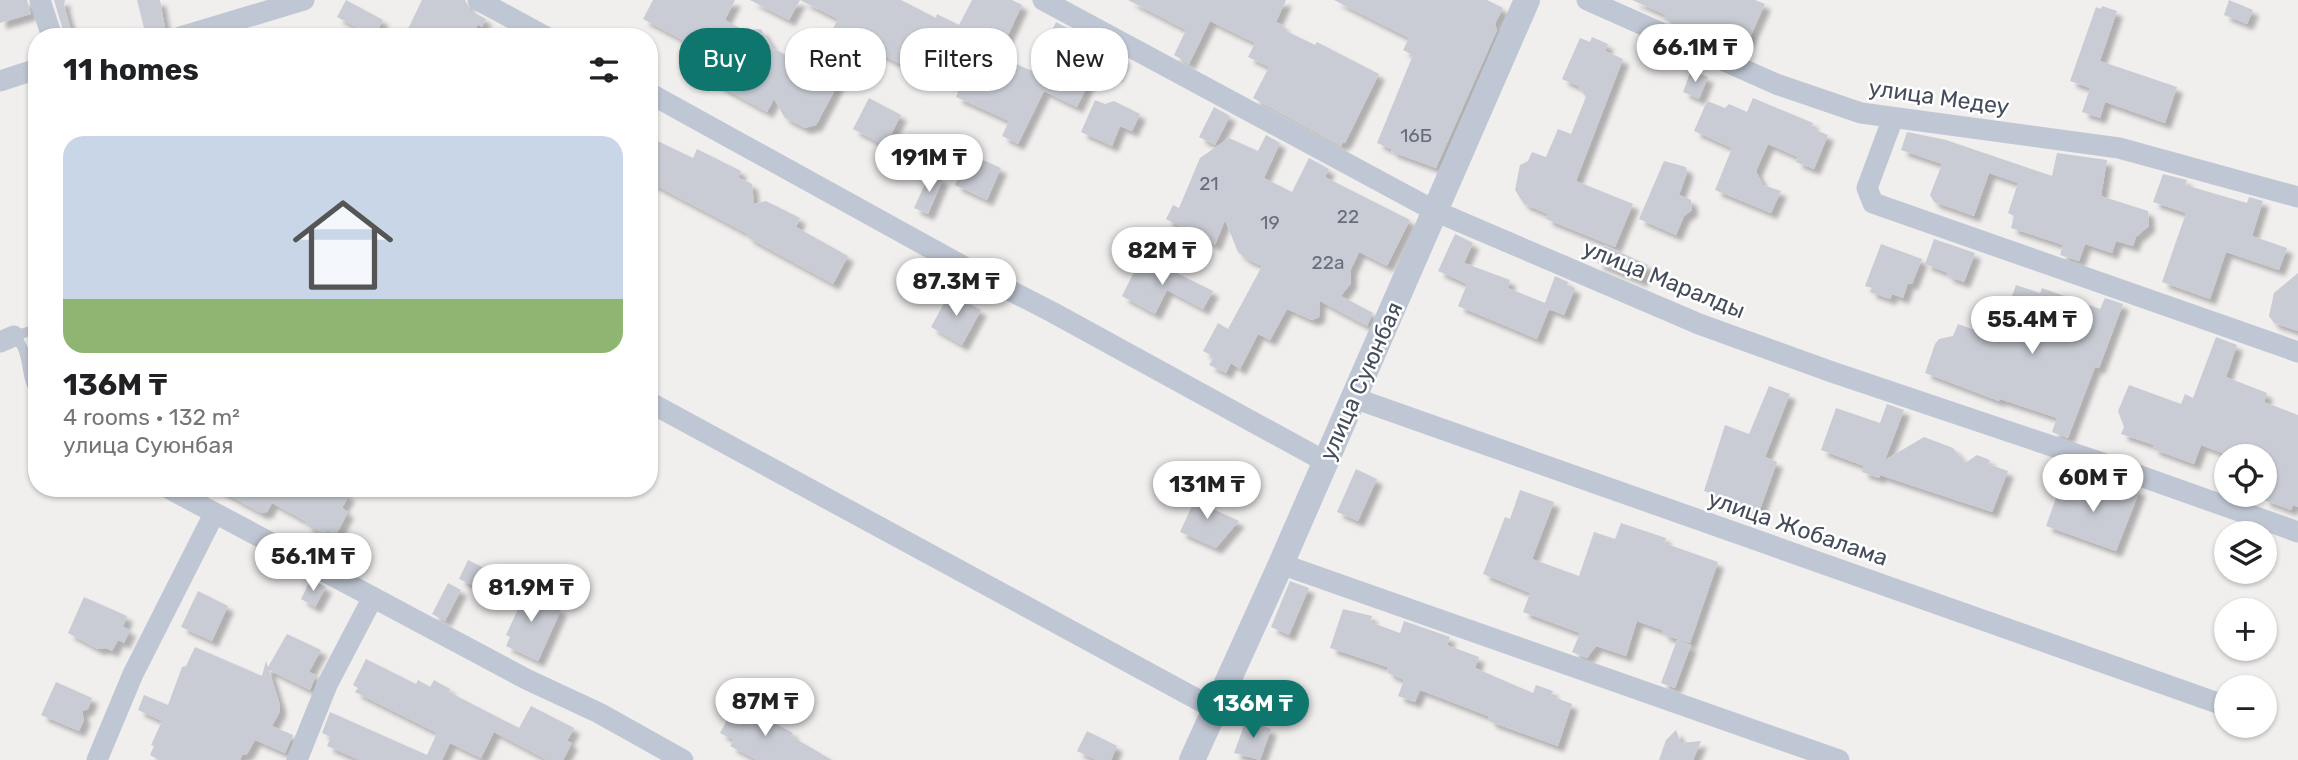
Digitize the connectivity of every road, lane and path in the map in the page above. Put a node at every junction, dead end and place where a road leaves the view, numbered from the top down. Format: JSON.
{"nodes":[{"id":1,"x":40,"y":0,"type":"edge"},
{"id":2,"x":303,"y":0,"type":"edge"},
{"id":3,"x":478,"y":0,"type":"edge"},
{"id":4,"x":1043,"y":0,"type":"edge"},
{"id":5,"x":1527,"y":0,"type":"edge"},
{"id":6,"x":1587,"y":0,"type":"edge"},
{"id":7,"x":49,"y":28,"type":"edge"},
{"id":8,"x":210,"y":28,"type":"edge"},
{"id":9,"x":529,"y":28,"type":"edge"},
{"id":10,"x":28,"y":72,"type":"edge"},
{"id":11,"x":0,"y":80,"type":"edge"},
{"id":12,"x":658,"y":98,"type":"edge"},
{"id":13,"x":1893,"y":118,"type":"junction"},
{"id":14,"x":2298,"y":197,"type":"edge"},
{"id":15,"x":1435,"y":211,"type":"junction"},
{"id":16,"x":28,"y":332,"type":"edge"},
{"id":17,"x":7,"y":339,"type":"edge"},
{"id":18,"x":2298,"y":352,"type":"edge"},
{"id":19,"x":28,"y":371,"type":"edge"},
{"id":20,"x":1354,"y":398,"type":"junction"},
{"id":21,"x":658,"y":407,"type":"edge"},
{"id":22,"x":1326,"y":462,"type":"junction"},
{"id":23,"x":184,"y":497,"type":"edge"},
{"id":24,"x":214,"y":514,"type":"junction"},
{"id":25,"x":2298,"y":532,"type":"edge"},
{"id":26,"x":1281,"y":565,"type":"junction"},
{"id":27,"x":373,"y":597,"type":"junction"},
{"id":28,"x":2214,"y":702,"type":"edge"},
{"id":29,"x":1215,"y":709,"type":"junction"},
{"id":30,"x":97,"y":760,"type":"edge"},
{"id":31,"x":297,"y":760,"type":"edge"},
{"id":32,"x":683,"y":760,"type":"edge"},
{"id":33,"x":1192,"y":760,"type":"edge"},
{"id":34,"x":1839,"y":760,"type":"edge"}],
"edges":[{"from":1,"to":7,"type":"street"},
{"from":2,"to":8,"type":"street"},
{"from":3,"to":9,"type":"street"},
{"from":4,"to":15,"type":"street","name":"улица Маралды"},
{"from":5,"to":15,"type":"street","name":"улица Суюнбая"},
{"from":6,"to":13,"type":"street","name":"улица Медеу"},
{"from":10,"to":11,"type":"street"},
{"from":12,"to":22,"type":"street"},
{"from":13,"to":14,"type":"street","name":"улица Медеу"},
{"from":13,"to":18,"type":"street"},
{"from":15,"to":20,"type":"street","name":"улица Суюнбая"},
{"from":15,"to":25,"type":"street","name":"улица Маралды"},
{"from":16,"to":17,"type":"lane"},
{"from":17,"to":19,"type":"lane"},
{"from":20,"to":22,"type":"street","name":"улица Суюнбая"},
{"from":20,"to":28,"type":"street","name":"улица Жобалама"},
{"from":21,"to":29,"type":"street"},
{"from":22,"to":26,"type":"street","name":"улица Суюнбая"},
{"from":23,"to":24,"type":"street"},
{"from":24,"to":27,"type":"street"},
{"from":24,"to":30,"type":"street"},
{"from":26,"to":29,"type":"street","name":"улица Суюнбая"},
{"from":26,"to":34,"type":"street"},
{"from":27,"to":31,"type":"street"},
{"from":27,"to":32,"type":"street"},
{"from":29,"to":33,"type":"street","name":"улица Суюнбая"}]}
